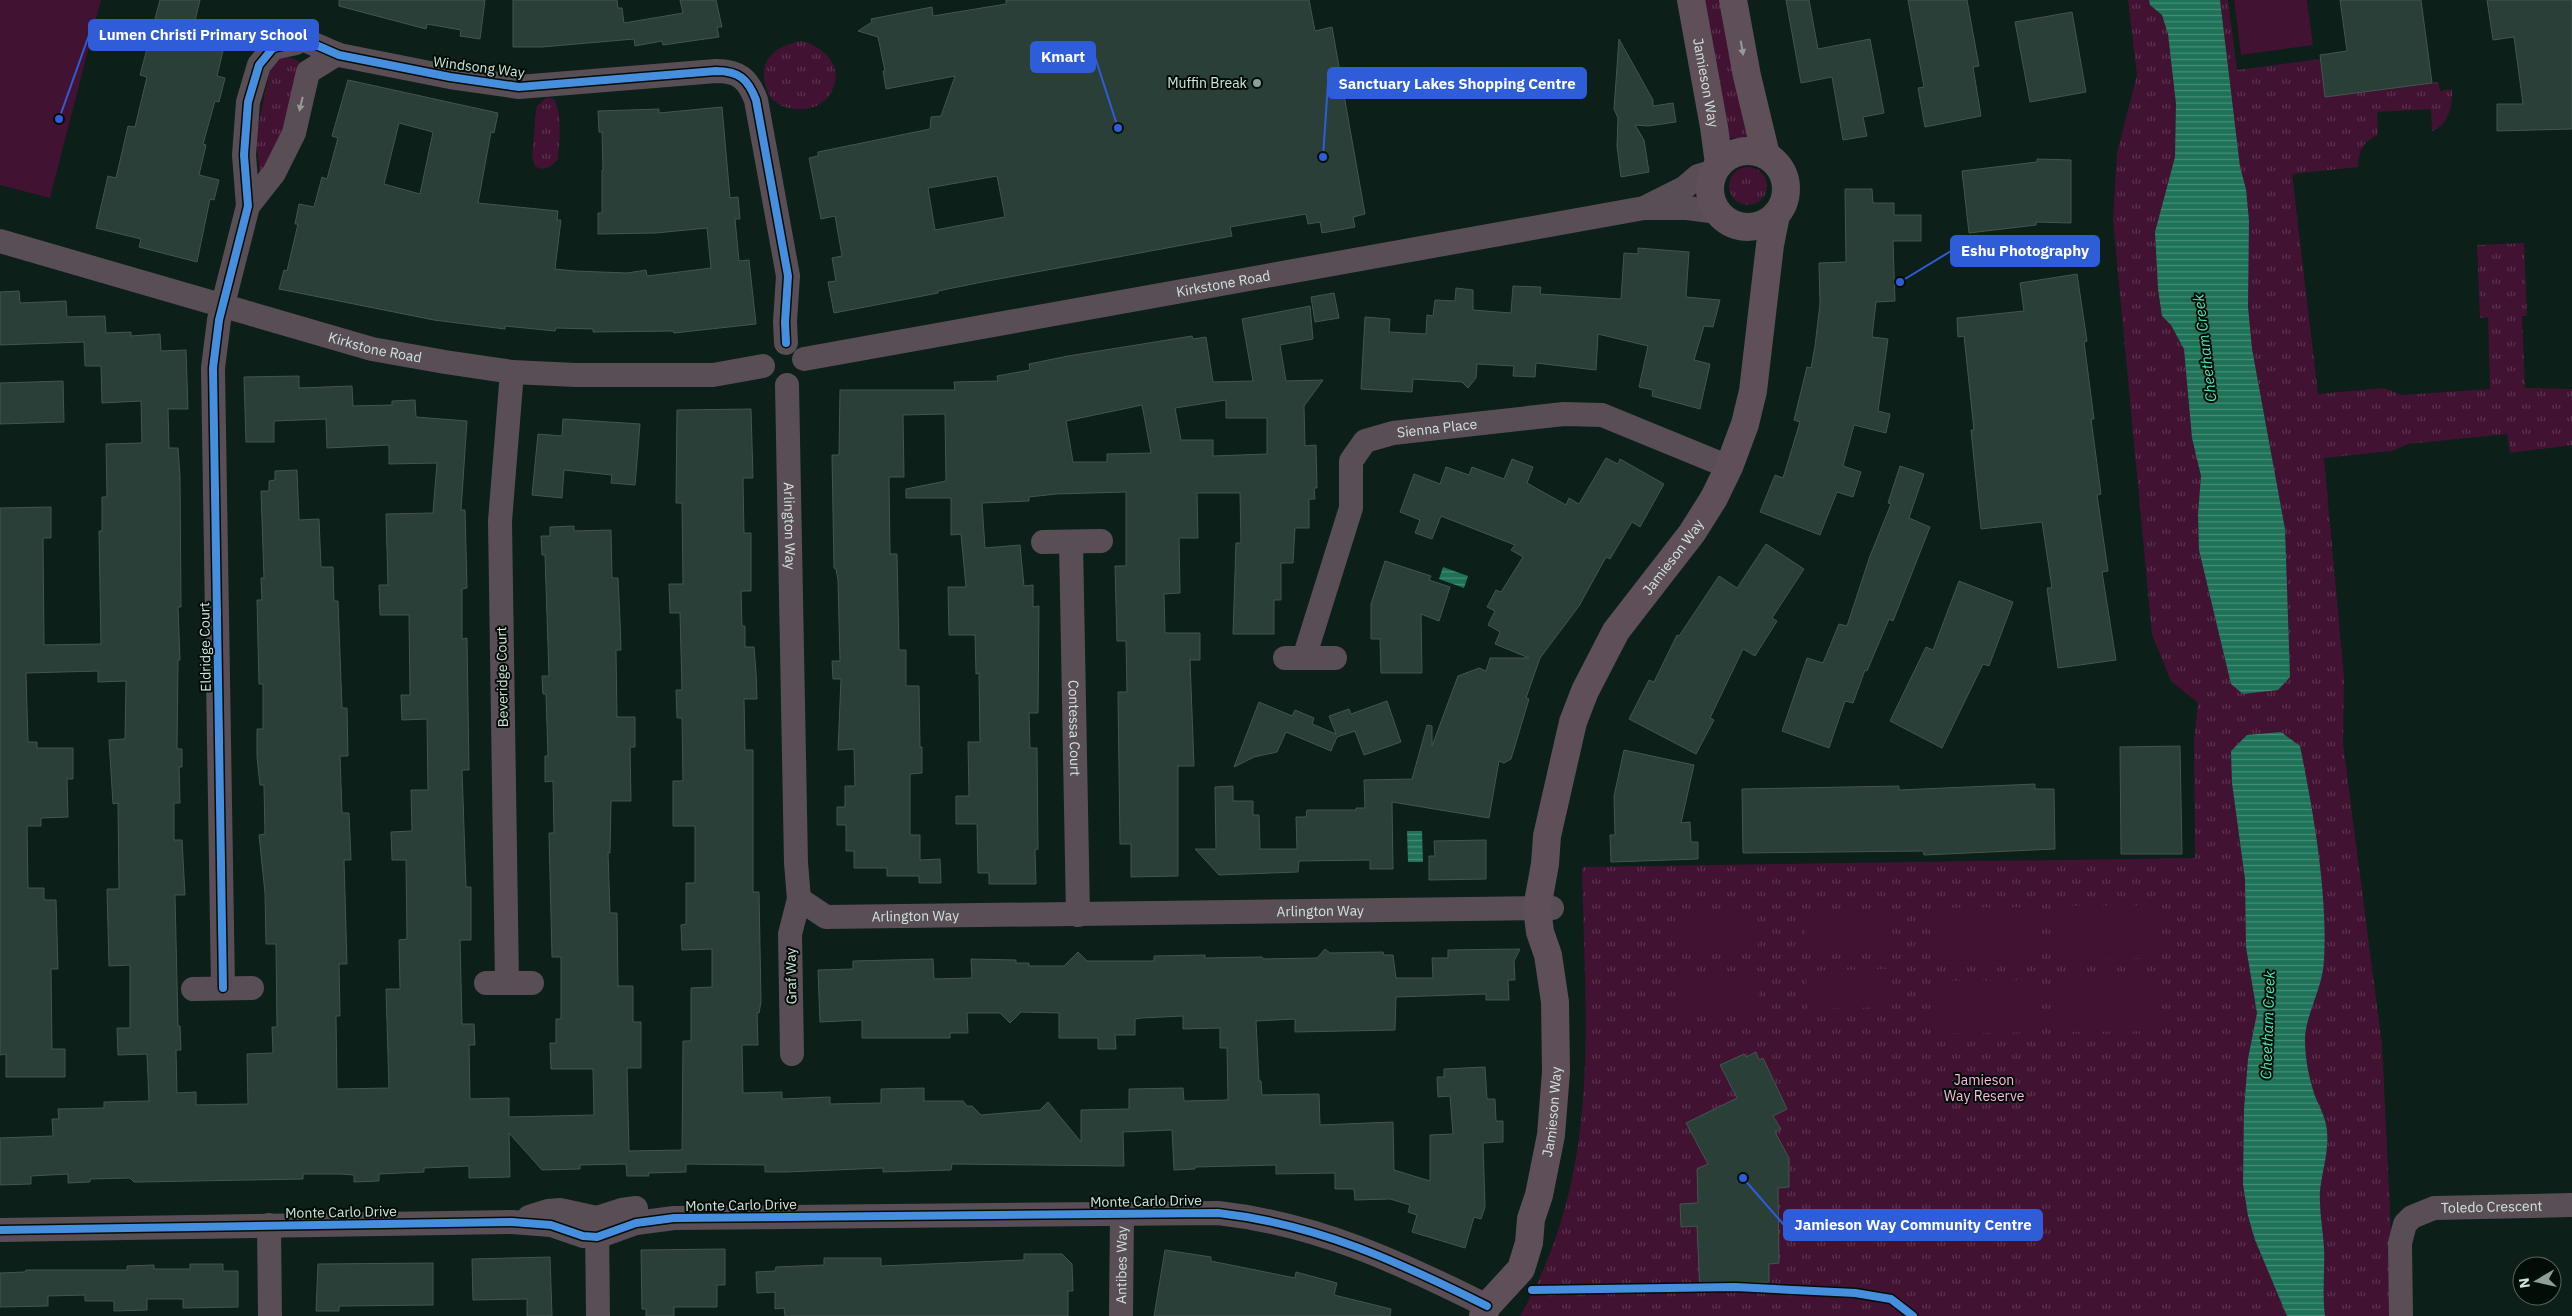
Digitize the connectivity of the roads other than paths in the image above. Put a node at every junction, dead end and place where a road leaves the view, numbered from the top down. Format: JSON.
{"nodes":[{"id":1,"x":1691,"y":0,"type":"edge"},
{"id":2,"x":1733,"y":0,"type":"edge"},
{"id":3,"x":296,"y":43,"type":"junction"},
{"id":4,"x":336,"y":54,"type":"junction"},
{"id":5,"x":308,"y":72,"type":"junction"},
{"id":6,"x":1766,"y":155,"type":"junction"},
{"id":7,"x":1717,"y":168,"type":"junction"},
{"id":8,"x":248,"y":206,"type":"junction"},
{"id":9,"x":1644,"y":208,"type":"junction"},
{"id":10,"x":1776,"y":215,"type":"junction"},
{"id":11,"x":1728,"y":219,"type":"junction"},
{"id":12,"x":0,"y":241,"type":"edge"},
{"id":13,"x":1764,"y":294,"type":"junction"},
{"id":14,"x":223,"y":307,"type":"junction"},
{"id":15,"x":786,"y":343,"type":"junction"},
{"id":16,"x":804,"y":359,"type":"junction"},
{"id":17,"x":763,"y":366,"type":"junction"},
{"id":18,"x":512,"y":372,"type":"junction"},
{"id":19,"x":787,"y":385,"type":"junction"},
{"id":20,"x":1729,"y":467,"type":"junction"},
{"id":21,"x":1101,"y":541,"type":"dead end"},
{"id":22,"x":1043,"y":542,"type":"dead end"},
{"id":23,"x":1071,"y":542,"type":"junction"},
{"id":24,"x":1335,"y":658,"type":"dead end"},
{"id":25,"x":799,"y":899,"type":"junction"},
{"id":26,"x":1545,"y":908,"type":"junction"},
{"id":27,"x":1078,"y":915,"type":"junction"},
{"id":28,"x":532,"y":983,"type":"dead end"},
{"id":29,"x":223,"y":988,"type":"junction"},
{"id":30,"x":252,"y":988,"type":"dead end"},
{"id":31,"x":193,"y":990,"type":"dead end"},
{"id":32,"x":792,"y":1054,"type":"dead end"},
{"id":33,"x":2572,"y":1206,"type":"edge"},
{"id":34,"x":1122,"y":1213,"type":"junction"},
{"id":35,"x":269,"y":1225,"type":"junction"},
{"id":36,"x":597,"y":1227,"type":"junction"},
{"id":37,"x":0,"y":1230,"type":"edge"},
{"id":38,"x":1477,"y":1309,"type":"edge"},
{"id":39,"x":270,"y":1316,"type":"edge"},
{"id":40,"x":598,"y":1316,"type":"edge"},
{"id":41,"x":1121,"y":1316,"type":"edge"},
{"id":42,"x":2401,"y":1316,"type":"edge"}],
"edges":[{"from":1,"to":7,"type":"street","name":"Jamieson Way"},
{"from":2,"to":6,"type":"street","name":"Jamieson Way","one_way":true},
{"from":3,"to":4,"type":"street","name":"Windsong Way"},
{"from":3,"to":5,"type":"street"},
{"from":3,"to":8,"type":"street","name":"Windsong Way"},
{"from":4,"to":5,"type":"street"},
{"from":4,"to":15,"type":"street","name":"Windsong Way"},
{"from":5,"to":8,"type":"street","name":"Windsong Way","one_way":true},
{"from":6,"to":7,"type":"street"},
{"from":6,"to":10,"type":"street","name":"Jamieson Way"},
{"from":7,"to":9,"type":"street","name":"Kirkstone Road"},
{"from":7,"to":11,"type":"street","name":"Jamieson Way"},
{"from":8,"to":14,"type":"street","name":"Windsong Way"},
{"from":9,"to":11,"type":"street","name":"Kirkstone Road"},
{"from":9,"to":16,"type":"street","name":"Kirkstone Road"},
{"from":10,"to":11,"type":"street"},
{"from":10,"to":13,"type":"street","name":"Jamieson Way"},
{"from":11,"to":13,"type":"street","name":"Jamieson Way"},
{"from":12,"to":14,"type":"street","name":"Kirkstone Road"},
{"from":13,"to":20,"type":"street","name":"Jamieson Way"},
{"from":14,"to":18,"type":"street","name":"Kirkstone Road"},
{"from":14,"to":29,"type":"street","name":"Eldridge Court"},
{"from":15,"to":16,"type":"street"},
{"from":15,"to":17,"type":"street"},
{"from":16,"to":19,"type":"street"},
{"from":17,"to":18,"type":"street","name":"Kirkstone Road"},
{"from":17,"to":19,"type":"street"},
{"from":18,"to":28,"type":"street","name":"Beveridge Court"},
{"from":19,"to":25,"type":"street","name":"Arlington Way"},
{"from":20,"to":24,"type":"street","name":"Sienna Place"},
{"from":20,"to":26,"type":"street","name":"Jamieson Way"},
{"from":21,"to":23,"type":"street"},
{"from":22,"to":23,"type":"street"},
{"from":23,"to":27,"type":"street","name":"Contessa Court"},
{"from":25,"to":27,"type":"street","name":"Arlington Way"},
{"from":25,"to":32,"type":"street","name":"Graf Way"},
{"from":26,"to":27,"type":"street","name":"Arlington Way"},
{"from":26,"to":38,"type":"street","name":"Jamieson Way"},
{"from":29,"to":30,"type":"street"},
{"from":29,"to":31,"type":"street"},
{"from":33,"to":42,"type":"street","name":"Toledo Crescent"},
{"from":34,"to":36,"type":"street","name":"Monte Carlo Drive"},
{"from":34,"to":38,"type":"street","name":"Monte Carlo Drive"},
{"from":34,"to":41,"type":"street","name":"Antibes Way"},
{"from":35,"to":36,"type":"street","name":"Monte Carlo Drive"},
{"from":35,"to":37,"type":"street","name":"Monte Carlo Drive"},
{"from":35,"to":39,"type":"street"},
{"from":36,"to":40,"type":"street"}]}
